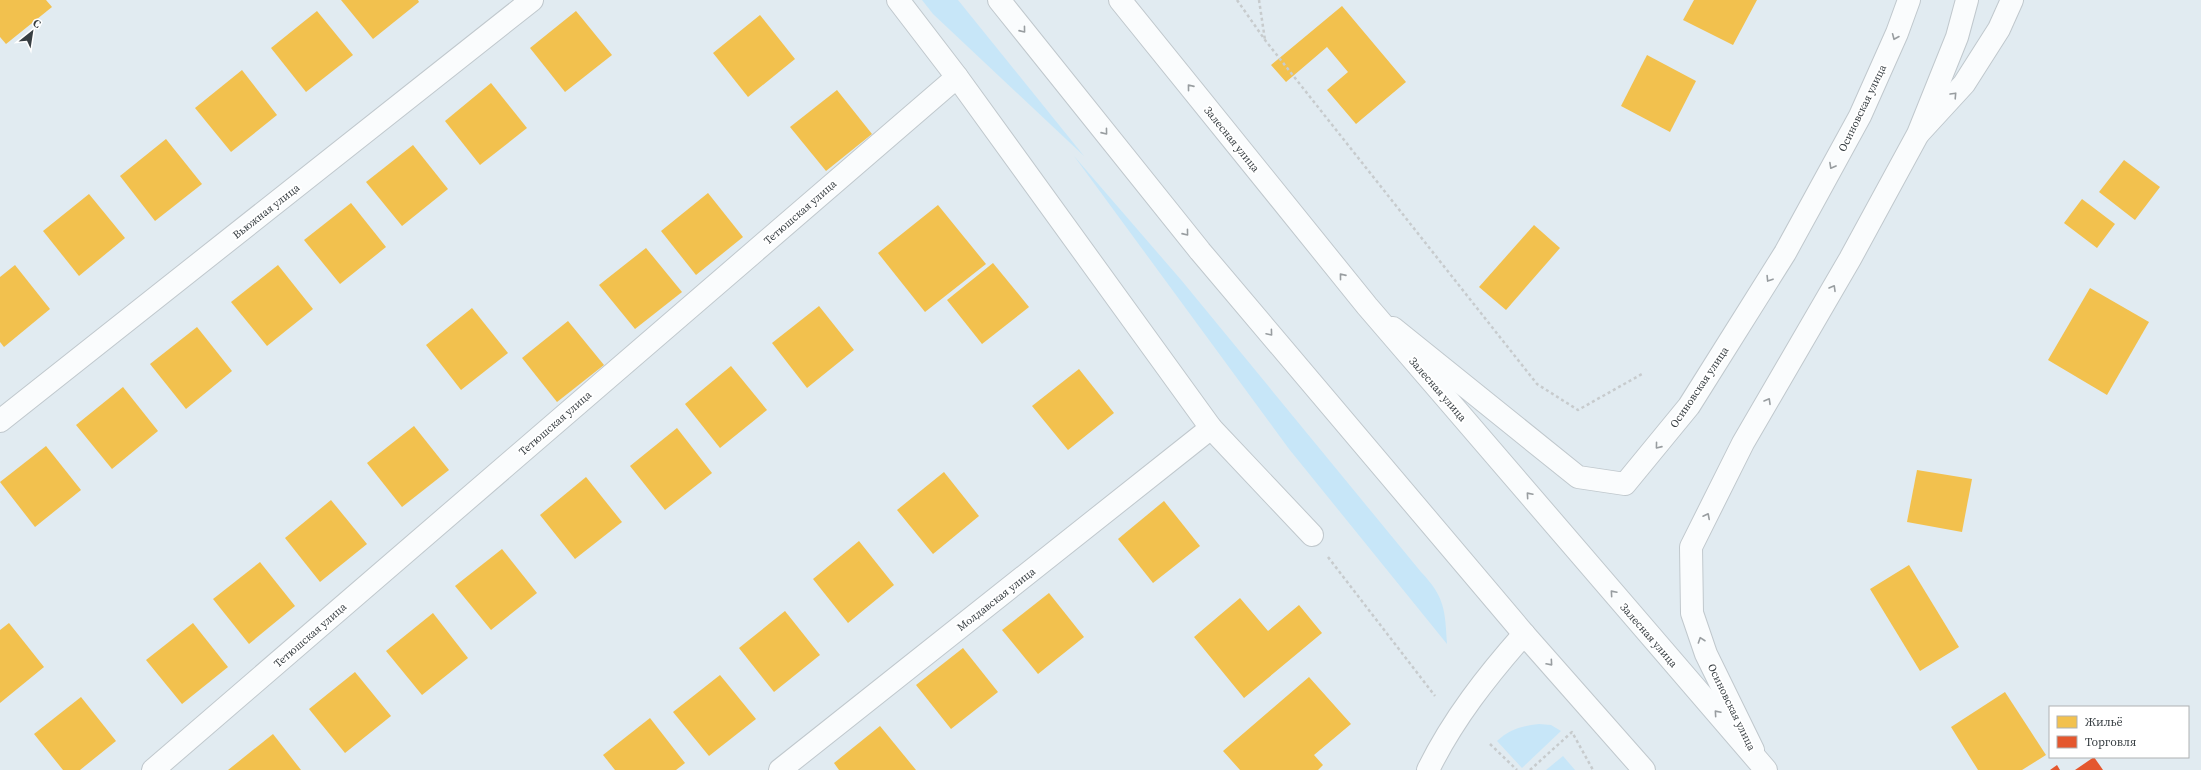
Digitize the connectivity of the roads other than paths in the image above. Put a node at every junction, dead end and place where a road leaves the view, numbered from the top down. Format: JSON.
{"nodes":[{"id":1,"x":532,"y":0,"type":"edge"},
{"id":2,"x":898,"y":0,"type":"edge"},
{"id":3,"x":999,"y":0,"type":"edge"},
{"id":4,"x":1120,"y":0,"type":"edge"},
{"id":5,"x":1909,"y":0,"type":"edge"},
{"id":6,"x":1967,"y":0,"type":"edge"},
{"id":7,"x":2012,"y":0,"type":"edge"},
{"id":8,"x":957,"y":77,"type":"junction"},
{"id":9,"x":1918,"y":134,"type":"junction"},
{"id":10,"x":1367,"y":306,"type":"junction"},
{"id":11,"x":0,"y":421,"type":"edge"},
{"id":12,"x":1211,"y":428,"type":"junction"},
{"id":13,"x":1312,"y":535,"type":"road end"},
{"id":14,"x":1524,"y":634,"type":"junction"},
{"id":15,"x":1763,"y":767,"type":"edge"},
{"id":16,"x":153,"y":770,"type":"edge"},
{"id":17,"x":780,"y":770,"type":"edge"},
{"id":18,"x":1428,"y":770,"type":"edge"},
{"id":19,"x":1644,"y":770,"type":"edge"}],
"edges":[{"from":1,"to":11,"type":"street","name":"Вьюжная улица"},
{"from":2,"to":8,"type":"street"},
{"from":3,"to":14,"type":"street","one_way":true},
{"from":10,"to":4,"type":"street","name":"Залесная улица","one_way":true},
{"from":5,"to":10,"type":"street","name":"Осиновская улица","one_way":true},
{"from":6,"to":9,"type":"street","name":"Осиновская улица"},
{"from":9,"to":7,"type":"street","one_way":true},
{"from":8,"to":12,"type":"street"},
{"from":8,"to":16,"type":"street","name":"Тетюшская улица"},
{"from":15,"to":9,"type":"street","name":"Осиновская улица","one_way":true},
{"from":15,"to":10,"type":"street","name":"Залесная улица","one_way":true},
{"from":12,"to":13,"type":"street"},
{"from":12,"to":17,"type":"street","name":"Молдавская улица"},
{"from":14,"to":18,"type":"street"},
{"from":14,"to":19,"type":"street","one_way":true}]}
